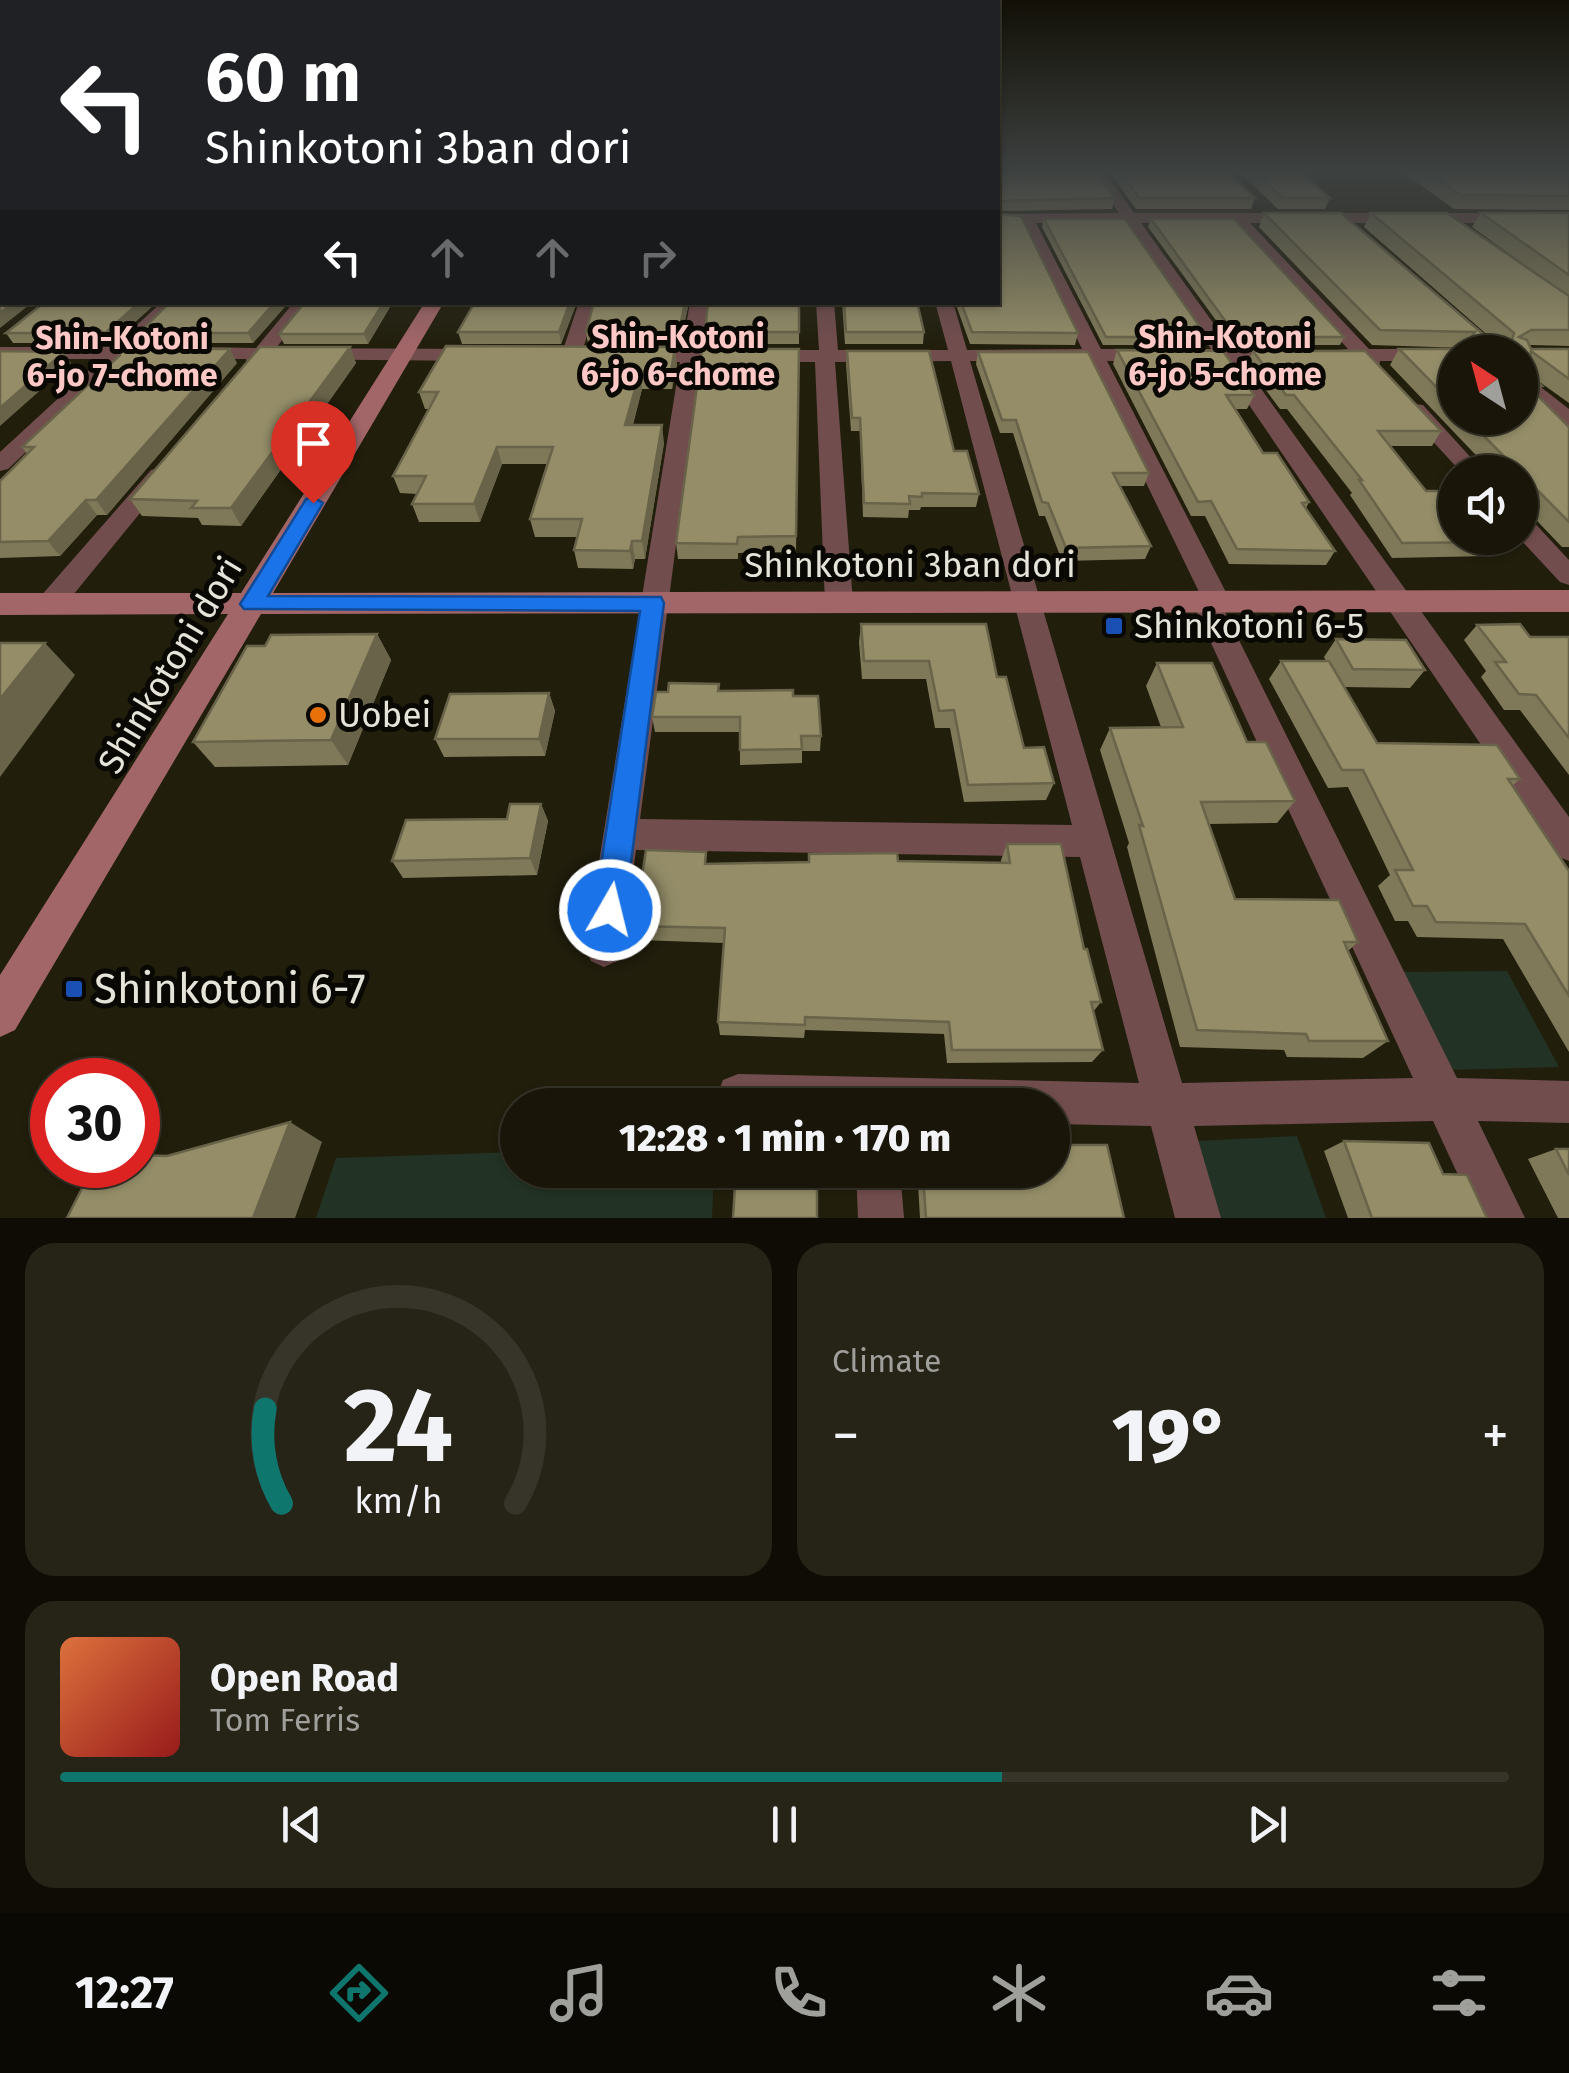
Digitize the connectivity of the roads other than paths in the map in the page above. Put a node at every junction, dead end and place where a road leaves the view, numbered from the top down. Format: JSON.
{"nodes":[{"id":1,"x":1032,"y":231,"type":"edge"},
{"id":2,"x":1139,"y":231,"type":"edge"},
{"id":3,"x":1249,"y":231,"type":"edge"},
{"id":4,"x":1355,"y":231,"type":"edge"},
{"id":5,"x":1462,"y":231,"type":"edge"},
{"id":6,"x":1476,"y":241,"type":"edge"},
{"id":7,"x":1368,"y":242,"type":"edge"},
{"id":8,"x":171,"y":305,"type":"edge"},
{"id":9,"x":302,"y":305,"type":"edge"},
{"id":10,"x":434,"y":305,"type":"edge"},
{"id":11,"x":587,"y":305,"type":"edge"},
{"id":12,"x":698,"y":305,"type":"edge"},
{"id":13,"x":825,"y":305,"type":"edge"},
{"id":14,"x":945,"y":305,"type":"edge"},
{"id":15,"x":0,"y":354,"type":"edge"},
{"id":16,"x":120,"y":354,"type":"junction"},
{"id":17,"x":262,"y":354,"type":"junction"},
{"id":18,"x":404,"y":354,"type":"junction"},
{"id":19,"x":492,"y":355,"type":"edge"},
{"id":20,"x":571,"y":355,"type":"edge"},
{"id":21,"x":827,"y":355,"type":"junction"},
{"id":22,"x":960,"y":355,"type":"junction"},
{"id":23,"x":1094,"y":355,"type":"junction"},
{"id":24,"x":1227,"y":355,"type":"junction"},
{"id":25,"x":1438,"y":355,"type":"edge"},
{"id":26,"x":631,"y":356,"type":"edge"},
{"id":27,"x":690,"y":356,"type":"junction"},
{"id":28,"x":1364,"y":356,"type":"junction"},
{"id":29,"x":244,"y":374,"type":"edge"},
{"id":30,"x":1538,"y":393,"type":"edge"},
{"id":31,"x":1569,"y":420,"type":"edge"},
{"id":32,"x":180,"y":450,"type":"edge"},
{"id":33,"x":1457,"y":455,"type":"edge"},
{"id":34,"x":0,"y":464,"type":"edge"},
{"id":35,"x":1538,"y":542,"type":"edge"},
{"id":36,"x":1569,"y":576,"type":"edge"},
{"id":37,"x":1399,"y":601,"type":"junction"},
{"id":38,"x":1569,"y":601,"type":"edge"},
{"id":39,"x":1030,"y":602,"type":"junction"},
{"id":40,"x":1212,"y":602,"type":"junction"},
{"id":41,"x":653,"y":603,"type":"junction"},
{"id":42,"x":839,"y":603,"type":"junction"},
{"id":43,"x":0,"y":604,"type":"edge"},
{"id":44,"x":50,"y":604,"type":"junction"},
{"id":45,"x":252,"y":604,"type":"junction"},
{"id":46,"x":620,"y":834,"type":"junction"},
{"id":47,"x":1095,"y":842,"type":"junction"},
{"id":48,"x":1569,"y":845,"type":"edge"},
{"id":49,"x":604,"y":948,"type":"dead end"},
{"id":50,"x":0,"y":1015,"type":"edge"},
{"id":51,"x":1445,"y":1100,"type":"junction"},
{"id":52,"x":1569,"y":1102,"type":"edge"},
{"id":53,"x":1070,"y":1103,"type":"edge"},
{"id":54,"x":1167,"y":1104,"type":"junction"},
{"id":55,"x":879,"y":1188,"type":"edge"},
{"id":56,"x":880,"y":1218,"type":"edge"},
{"id":57,"x":1198,"y":1218,"type":"edge"},
{"id":58,"x":1502,"y":1218,"type":"edge"}],
"edges":[{"from":1,"to":23,"type":"street"},
{"from":2,"to":24,"type":"street"},
{"from":3,"to":28,"type":"street"},
{"from":4,"to":7,"type":"street"},
{"from":5,"to":6,"type":"street"},
{"from":8,"to":16,"type":"street"},
{"from":9,"to":17,"type":"street"},
{"from":10,"to":18,"type":"street","name":"Shinkotoni dori"},
{"from":11,"to":20,"type":"street"},
{"from":12,"to":27,"type":"street"},
{"from":13,"to":21,"type":"street"},
{"from":14,"to":22,"type":"street"},
{"from":15,"to":16,"type":"street"},
{"from":16,"to":17,"type":"street"},
{"from":16,"to":34,"type":"street"},
{"from":17,"to":18,"type":"street"},
{"from":17,"to":29,"type":"street"},
{"from":18,"to":19,"type":"street"},
{"from":18,"to":45,"type":"street","name":"Shinkotoni dori"},
{"from":21,"to":22,"type":"street"},
{"from":21,"to":27,"type":"street"},
{"from":21,"to":42,"type":"street"},
{"from":22,"to":23,"type":"street"},
{"from":22,"to":39,"type":"street"},
{"from":23,"to":24,"type":"street"},
{"from":23,"to":40,"type":"street"},
{"from":24,"to":28,"type":"street"},
{"from":24,"to":37,"type":"street"},
{"from":25,"to":28,"type":"street"},
{"from":26,"to":27,"type":"street"},
{"from":27,"to":41,"type":"street"},
{"from":28,"to":33,"type":"street"},
{"from":30,"to":31,"type":"street"},
{"from":32,"to":44,"type":"street"},
{"from":35,"to":36,"type":"street"},
{"from":37,"to":38,"type":"street","name":"Shinkotoni 3ban dori"},
{"from":37,"to":40,"type":"street","name":"Shinkotoni 3ban dori"},
{"from":37,"to":48,"type":"street"},
{"from":39,"to":40,"type":"street","name":"Shinkotoni 3ban dori"},
{"from":39,"to":42,"type":"street","name":"Shinkotoni 3ban dori"},
{"from":39,"to":47,"type":"street"},
{"from":40,"to":51,"type":"street"},
{"from":41,"to":42,"type":"street","name":"Shinkotoni 3ban dori"},
{"from":41,"to":45,"type":"street","name":"Shinkotoni 3ban dori"},
{"from":41,"to":46,"type":"street"},
{"from":43,"to":44,"type":"street","name":"Shinkotoni 3ban dori"},
{"from":44,"to":45,"type":"street","name":"Shinkotoni 3ban dori"},
{"from":45,"to":50,"type":"street","name":"Shinkotoni dori"},
{"from":46,"to":47,"type":"street"},
{"from":46,"to":49,"type":"street"},
{"from":47,"to":54,"type":"street"},
{"from":51,"to":52,"type":"street"},
{"from":51,"to":54,"type":"street"},
{"from":51,"to":58,"type":"street"},
{"from":53,"to":54,"type":"street"},
{"from":54,"to":57,"type":"street"},
{"from":55,"to":56,"type":"street"}]}
